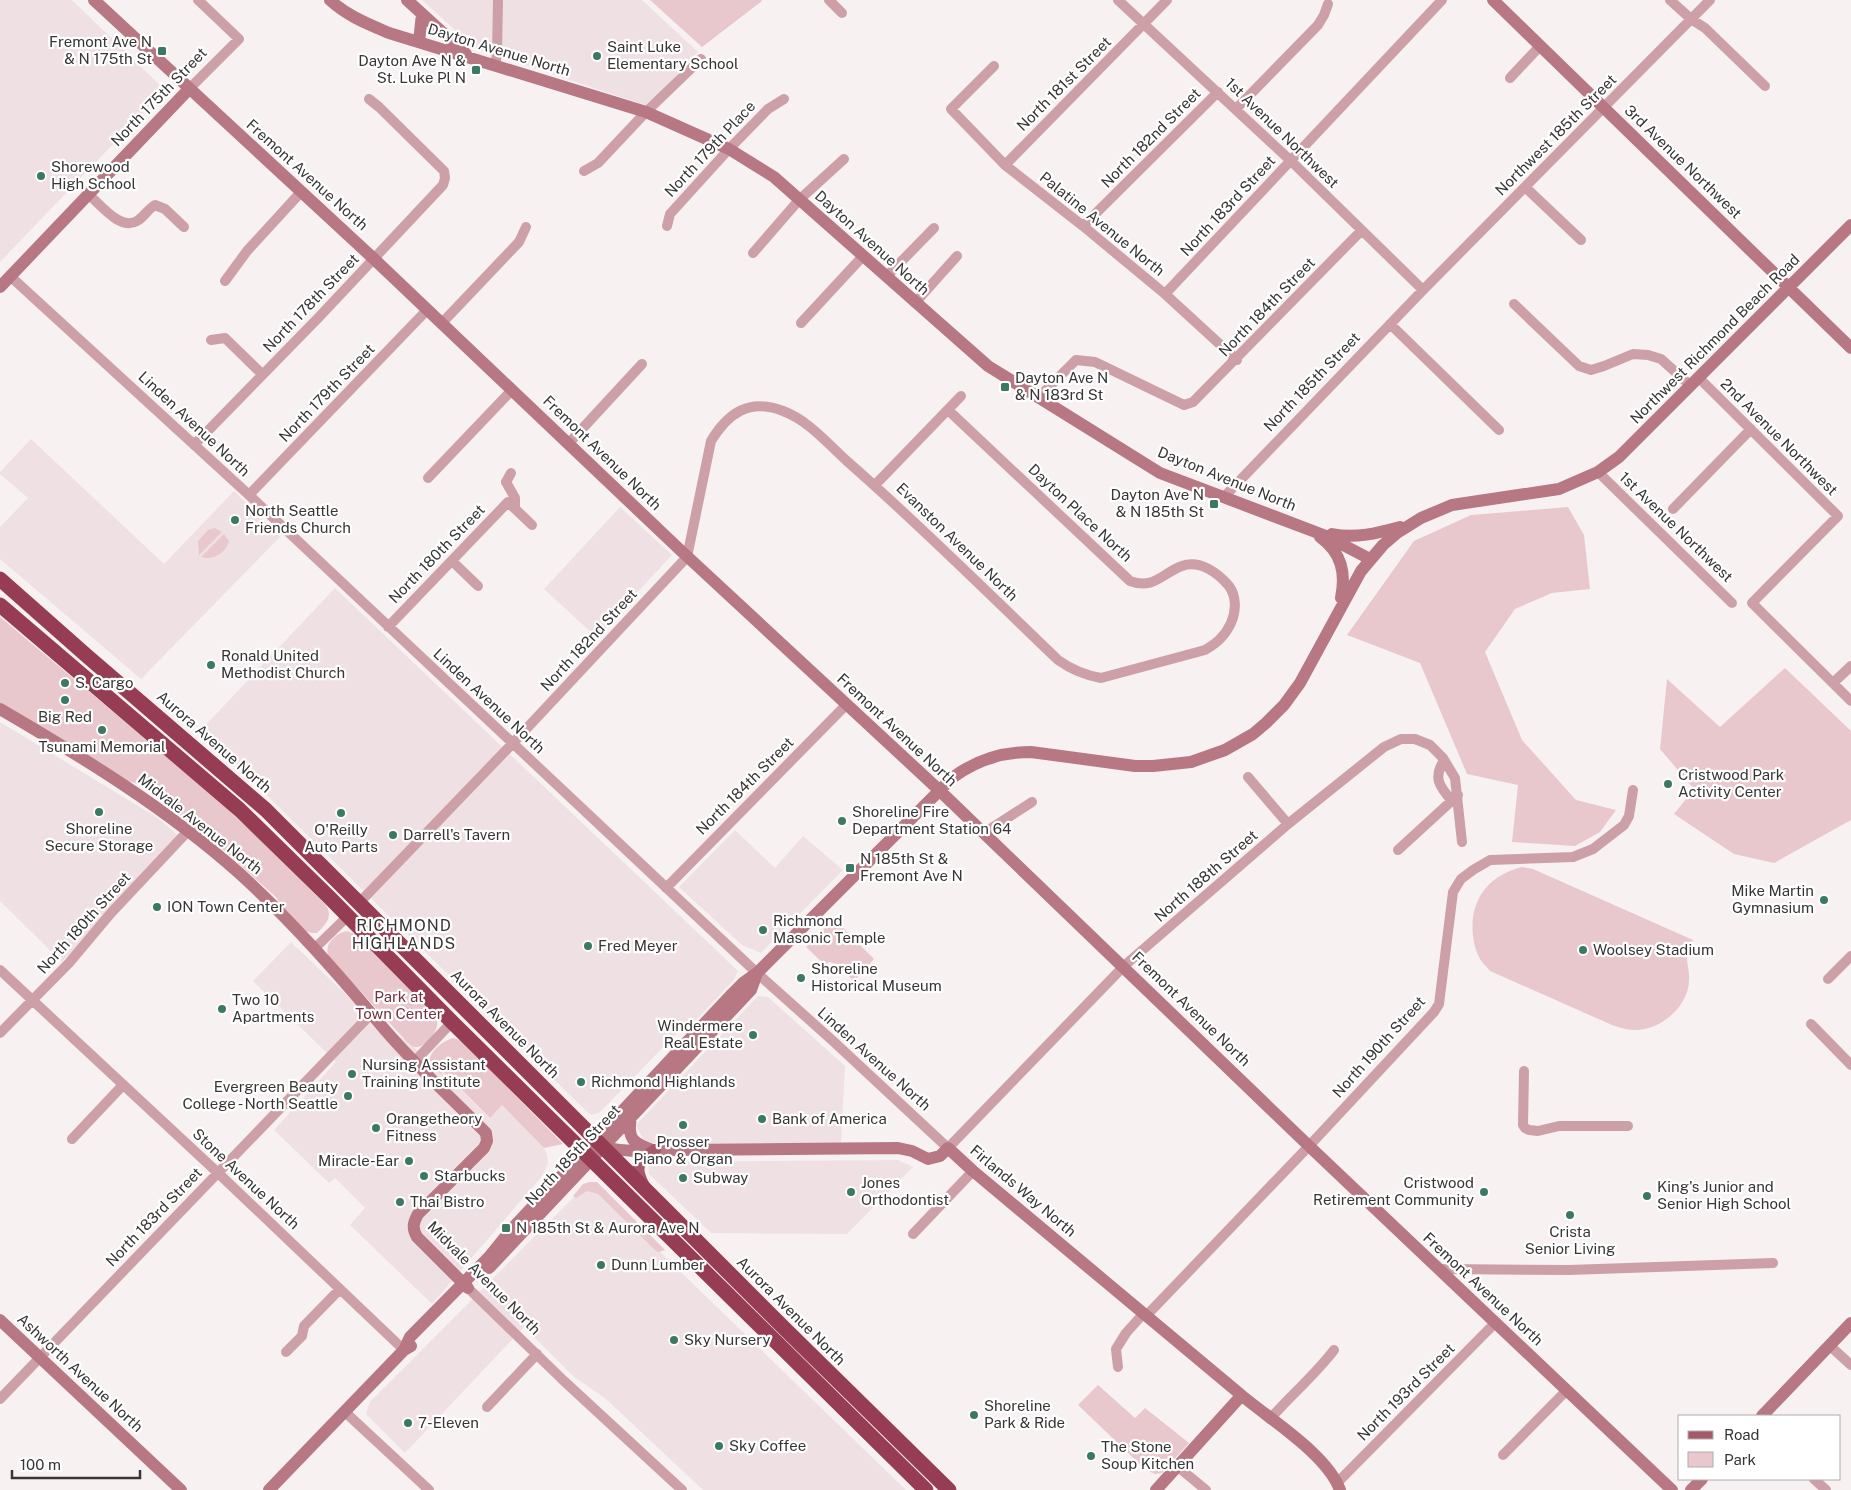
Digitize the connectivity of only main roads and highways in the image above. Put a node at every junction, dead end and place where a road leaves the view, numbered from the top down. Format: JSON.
{"nodes":[{"id":1,"x":1,"y":580,"type":"edge"},
{"id":2,"x":0,"y":605,"type":"edge"},
{"id":3,"x":85,"y":653,"type":"junction"},
{"id":4,"x":62,"y":658,"type":"junction"},
{"id":5,"x":219,"y":791,"type":"junction"},
{"id":6,"x":245,"y":791,"type":"junction"},
{"id":7,"x":330,"y":898,"type":"junction"},
{"id":8,"x":359,"y":902,"type":"junction"},
{"id":9,"x":348,"y":916,"type":"junction"},
{"id":10,"x":382,"y":926,"type":"junction"},
{"id":11,"x":448,"y":991,"type":"junction"},
{"id":12,"x":426,"y":995,"type":"junction"},
{"id":13,"x":655,"y":1150,"type":"road end"},
{"id":14,"x":646,"y":1191,"type":"junction"},
{"id":15,"x":739,"y":1283,"type":"junction"},
{"id":16,"x":720,"y":1286,"type":"junction"},
{"id":17,"x":833,"y":1398,"type":"junction"},
{"id":18,"x":855,"y":1400,"type":"junction"},
{"id":19,"x":873,"y":1417,"type":"junction"},
{"id":20,"x":854,"y":1418,"type":"junction"},
{"id":21,"x":926,"y":1490,"type":"edge"},
{"id":22,"x":949,"y":1490,"type":"edge"}],
"edges":[{"from":1,"to":3,"type":"highway","name":"Aurora Avenue North"},
{"from":2,"to":4,"type":"highway"},
{"from":3,"to":4,"type":"main road"},
{"from":3,"to":6,"type":"highway","name":"Aurora Avenue North"},
{"from":4,"to":5,"type":"highway"},
{"from":5,"to":6,"type":"main road"},
{"from":5,"to":7,"type":"highway"},
{"from":6,"to":8,"type":"highway","name":"Aurora Avenue North"},
{"from":7,"to":8,"type":"main road"},
{"from":7,"to":9,"type":"highway"},
{"from":8,"to":10,"type":"highway","name":"Aurora Avenue North"},
{"from":9,"to":10,"type":"main road"},
{"from":9,"to":12,"type":"highway"},
{"from":10,"to":11,"type":"highway","name":"Aurora Avenue North"},
{"from":11,"to":12,"type":"main road"},
{"from":11,"to":14,"type":"highway","name":"Aurora Avenue North"},
{"from":12,"to":16,"type":"highway"},
{"from":13,"to":14,"type":"main road"},
{"from":14,"to":15,"type":"highway","name":"Aurora Avenue North"},
{"from":15,"to":16,"type":"main road"},
{"from":15,"to":18,"type":"highway","name":"Aurora Avenue North"},
{"from":16,"to":17,"type":"highway"},
{"from":17,"to":18,"type":"main road"},
{"from":17,"to":20,"type":"highway"},
{"from":18,"to":19,"type":"highway","name":"Aurora Avenue North"},
{"from":19,"to":20,"type":"main road"},
{"from":19,"to":22,"type":"highway","name":"Aurora Avenue North"},
{"from":20,"to":21,"type":"highway"}]}
